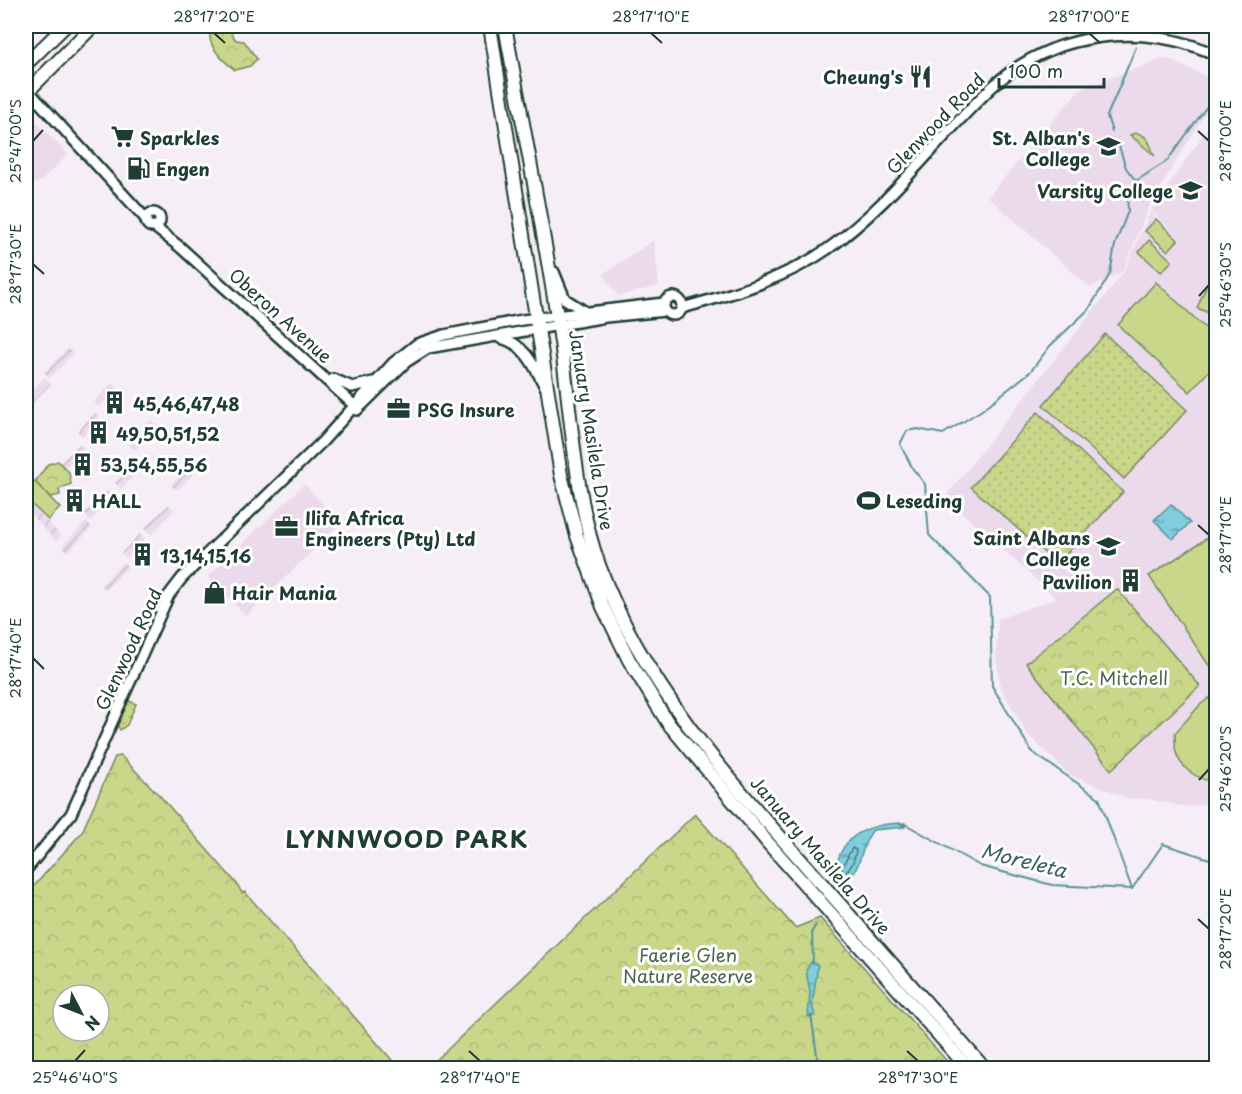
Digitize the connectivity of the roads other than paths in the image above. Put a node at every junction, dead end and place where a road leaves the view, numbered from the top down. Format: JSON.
{"nodes":[{"id":1,"x":65,"y":26,"type":"edge"},
{"id":2,"x":93,"y":26,"type":"edge"},
{"id":3,"x":490,"y":26,"type":"edge"},
{"id":4,"x":505,"y":26,"type":"edge"},
{"id":5,"x":1154,"y":30,"type":"edge"},
{"id":6,"x":1216,"y":55,"type":"edge"},
{"id":7,"x":26,"y":64,"type":"edge"},
{"id":8,"x":26,"y":91,"type":"edge"},
{"id":9,"x":544,"y":241,"type":"junction"},
{"id":10,"x":681,"y":304,"type":"junction"},
{"id":11,"x":664,"y":307,"type":"junction"},
{"id":12,"x":586,"y":311,"type":"junction"},
{"id":13,"x":557,"y":322,"type":"junction"},
{"id":14,"x":537,"y":324,"type":"junction"},
{"id":15,"x":496,"y":337,"type":"junction"},
{"id":16,"x":301,"y":354,"type":"junction"},
{"id":17,"x":376,"y":381,"type":"junction"},
{"id":18,"x":549,"y":395,"type":"junction"},
{"id":19,"x":356,"y":407,"type":"junction"},
{"id":20,"x":26,"y":870,"type":"edge"},
{"id":21,"x":968,"y":1068,"type":"edge"},
{"id":22,"x":984,"y":1068,"type":"edge"}],
"edges":[{"from":1,"to":7,"type":"main road"},
{"from":2,"to":8,"type":"main road"},
{"from":3,"to":14,"type":"main road","name":"January Masilela Drive"},
{"from":4,"to":9,"type":"main road","name":"January Masilela Drive"},
{"from":5,"to":6,"type":"street","name":"Glenwood Road"},
{"from":5,"to":10,"type":"street","name":"Glenwood Road"},
{"from":8,"to":16,"type":"street","name":"Oberon Avenue"},
{"from":9,"to":12,"type":"street"},
{"from":9,"to":13,"type":"main road","name":"January Masilela Drive"},
{"from":10,"to":11,"type":"street"},
{"from":10,"to":11,"type":"street"},
{"from":11,"to":12,"type":"street","name":"Glenwood Road"},
{"from":11,"to":13,"type":"street","name":"Glenwood Road"},
{"from":12,"to":13,"type":"street","name":"Glenwood Road"},
{"from":13,"to":14,"type":"street","name":"Glenwood Road"},
{"from":13,"to":22,"type":"main road","name":"January Masilela Drive"},
{"from":14,"to":15,"type":"street","name":"Glenwood Road"},
{"from":14,"to":17,"type":"street","name":"Glenwood Road"},
{"from":14,"to":18,"type":"main road","name":"January Masilela Drive"},
{"from":15,"to":18,"type":"street"},
{"from":15,"to":19,"type":"street","name":"Glenwood Road"},
{"from":16,"to":17,"type":"street"},
{"from":16,"to":19,"type":"street","name":"Oberon Avenue"},
{"from":17,"to":19,"type":"street","name":"Glenwood Road"},
{"from":18,"to":21,"type":"main road","name":"January Masilela Drive"},
{"from":19,"to":20,"type":"street","name":"Glenwood Road"}]}
